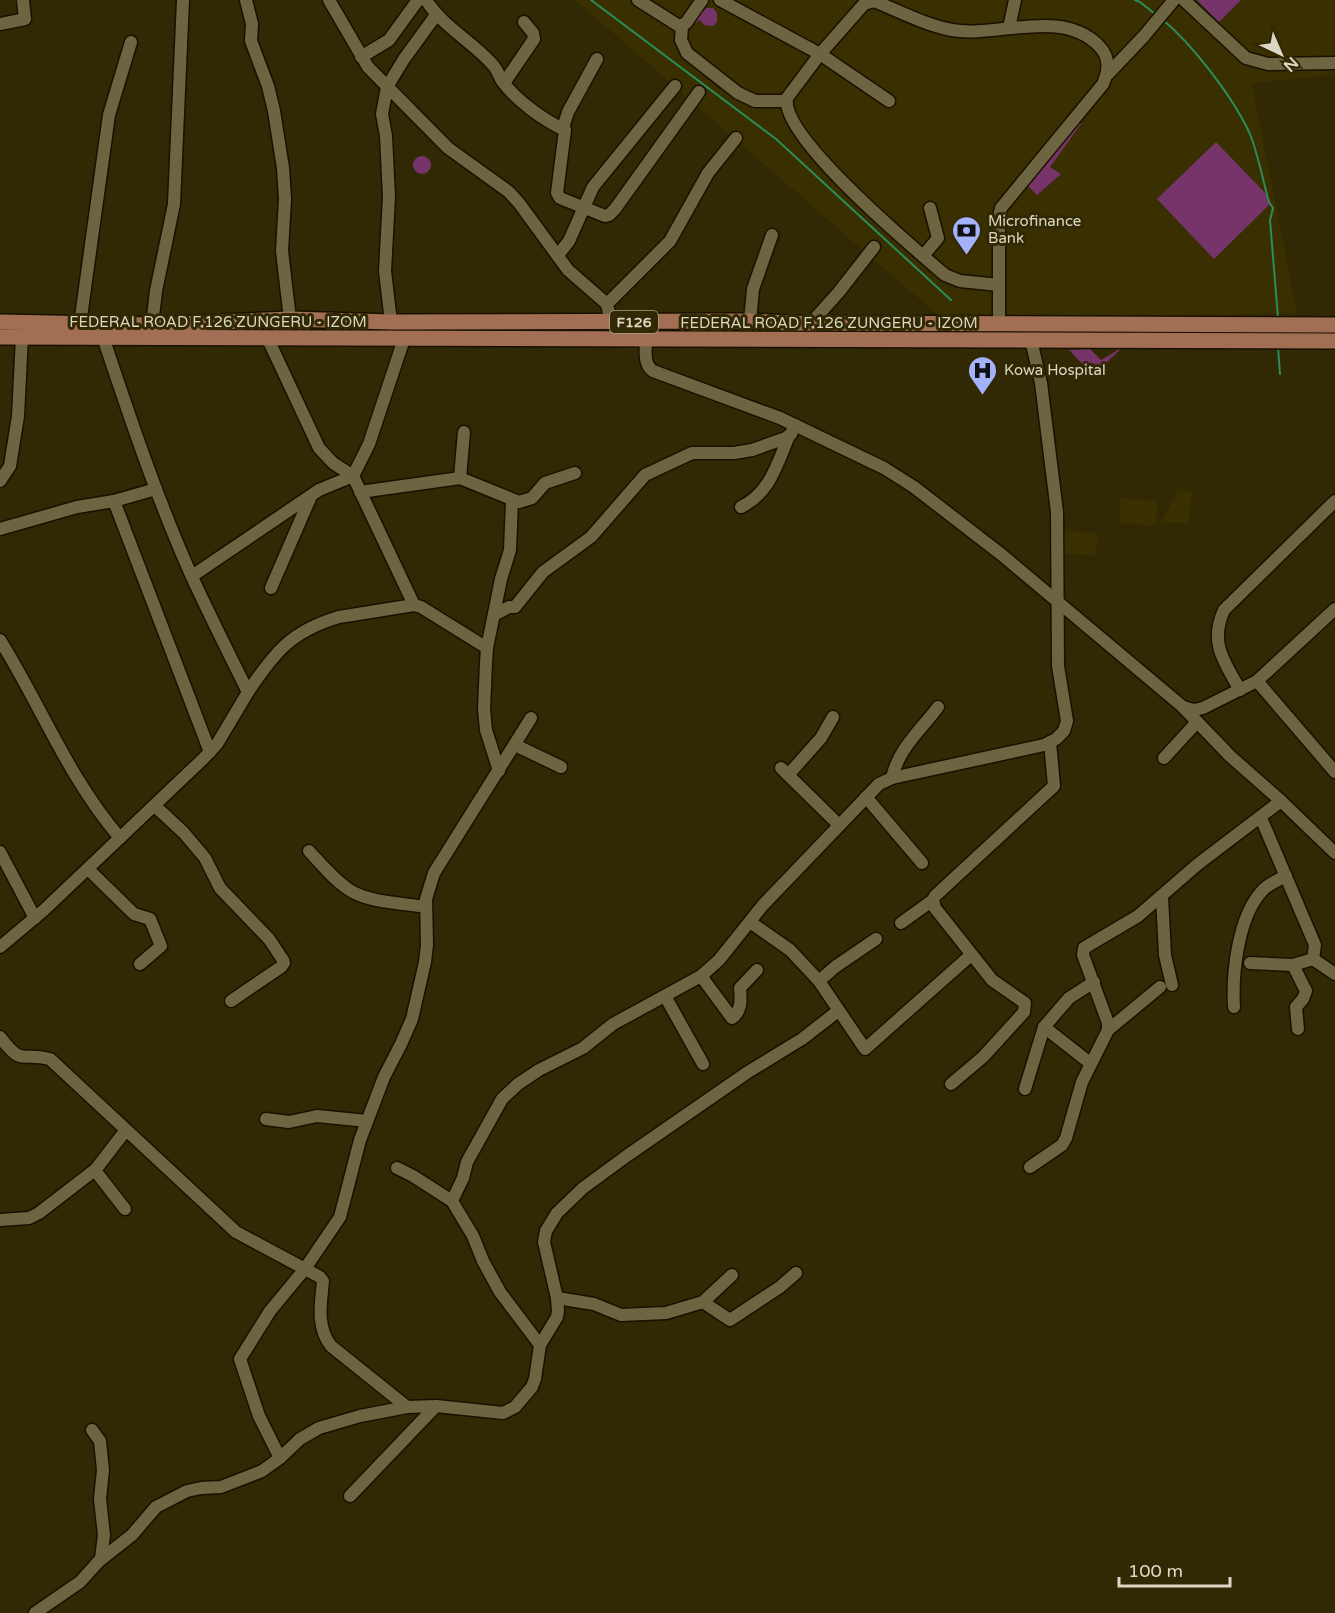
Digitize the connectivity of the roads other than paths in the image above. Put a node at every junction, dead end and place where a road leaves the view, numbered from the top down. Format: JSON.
{"nodes":[{"id":1,"x":23,"y":0,"type":"edge"},
{"id":2,"x":183,"y":0,"type":"edge"},
{"id":3,"x":246,"y":0,"type":"edge"},
{"id":4,"x":329,"y":0,"type":"edge"},
{"id":5,"x":418,"y":0,"type":"edge"},
{"id":6,"x":426,"y":0,"type":"edge"},
{"id":7,"x":638,"y":0,"type":"edge"},
{"id":8,"x":702,"y":0,"type":"edge"},
{"id":9,"x":720,"y":0,"type":"edge"},
{"id":10,"x":1015,"y":0,"type":"edge"},
{"id":11,"x":1184,"y":0,"type":"edge"},
{"id":12,"x":869,"y":1,"type":"edge"},
{"id":13,"x":1171,"y":4,"type":"edge"},
{"id":14,"x":436,"y":15,"type":"junction"},
{"id":15,"x":524,"y":22,"type":"dead end"},
{"id":16,"x":0,"y":24,"type":"edge"},
{"id":17,"x":682,"y":26,"type":"junction"},
{"id":18,"x":1009,"y":28,"type":"junction"},
{"id":19,"x":131,"y":42,"type":"dead end"},
{"id":20,"x":820,"y":54,"type":"junction"},
{"id":21,"x":361,"y":57,"type":"junction"},
{"id":22,"x":597,"y":59,"type":"dead end"},
{"id":23,"x":1335,"y":63,"type":"edge"},
{"id":24,"x":1107,"y":74,"type":"junction"},
{"id":25,"x":504,"y":83,"type":"junction"},
{"id":26,"x":675,"y":86,"type":"dead end"},
{"id":27,"x":387,"y":87,"type":"junction"},
{"id":28,"x":699,"y":92,"type":"dead end"},
{"id":29,"x":786,"y":101,"type":"junction"},
{"id":30,"x":889,"y":101,"type":"dead end"},
{"id":31,"x":565,"y":130,"type":"junction"},
{"id":32,"x":736,"y":138,"type":"dead end"},
{"id":33,"x":583,"y":208,"type":"junction"},
{"id":34,"x":930,"y":208,"type":"dead end"},
{"id":35,"x":772,"y":235,"type":"dead end"},
{"id":36,"x":874,"y":247,"type":"dead end"},
{"id":37,"x":558,"y":255,"type":"junction"},
{"id":38,"x":923,"y":256,"type":"junction"},
{"id":39,"x":999,"y":285,"type":"junction"},
{"id":40,"x":607,"y":304,"type":"junction"},
{"id":41,"x":290,"y":319,"type":"junction"},
{"id":42,"x":750,"y":321,"type":"junction"},
{"id":43,"x":0,"y":322,"type":"edge"},
{"id":44,"x":391,"y":322,"type":"junction"},
{"id":45,"x":611,"y":322,"type":"junction"},
{"id":46,"x":789,"y":323,"type":"junction"},
{"id":47,"x":811,"y":323,"type":"junction"},
{"id":48,"x":80,"y":324,"type":"junction"},
{"id":49,"x":999,"y":324,"type":"junction"},
{"id":50,"x":1335,"y":325,"type":"edge"},
{"id":51,"x":152,"y":326,"type":"junction"},
{"id":52,"x":1276,"y":332,"type":"junction"},
{"id":53,"x":0,"y":337,"type":"edge"},
{"id":54,"x":22,"y":337,"type":"junction"},
{"id":55,"x":102,"y":337,"type":"junction"},
{"id":56,"x":267,"y":337,"type":"junction"},
{"id":57,"x":404,"y":339,"type":"junction"},
{"id":58,"x":646,"y":339,"type":"junction"},
{"id":59,"x":789,"y":340,"type":"junction"},
{"id":60,"x":1030,"y":340,"type":"junction"},
{"id":61,"x":1335,"y":341,"type":"edge"},
{"id":62,"x":792,"y":431,"type":"junction"},
{"id":63,"x":464,"y":432,"type":"dead end"},
{"id":64,"x":574,"y":473,"type":"dead end"},
{"id":65,"x":353,"y":476,"type":"junction"},
{"id":66,"x":460,"y":477,"type":"junction"},
{"id":67,"x":0,"y":481,"type":"edge"},
{"id":68,"x":156,"y":489,"type":"junction"},
{"id":69,"x":360,"y":492,"type":"junction"},
{"id":70,"x":312,"y":495,"type":"junction"},
{"id":71,"x":114,"y":501,"type":"junction"},
{"id":72,"x":512,"y":501,"type":"junction"},
{"id":73,"x":1335,"y":501,"type":"edge"},
{"id":74,"x":741,"y":507,"type":"dead end"},
{"id":75,"x":0,"y":529,"type":"edge"},
{"id":76,"x":192,"y":576,"type":"junction"},
{"id":77,"x":271,"y":588,"type":"dead end"},
{"id":78,"x":1057,"y":603,"type":"junction"},
{"id":79,"x":414,"y":605,"type":"junction"},
{"id":80,"x":1335,"y":609,"type":"edge"},
{"id":81,"x":494,"y":615,"type":"junction"},
{"id":82,"x":0,"y":640,"type":"edge"},
{"id":83,"x":487,"y":648,"type":"junction"},
{"id":84,"x":1257,"y":681,"type":"junction"},
{"id":85,"x":1240,"y":690,"type":"junction"},
{"id":86,"x":248,"y":692,"type":"junction"},
{"id":87,"x":938,"y":707,"type":"dead end"},
{"id":88,"x":1183,"y":707,"type":"junction"},
{"id":89,"x":833,"y":717,"type":"dead end"},
{"id":90,"x":531,"y":718,"type":"dead end"},
{"id":91,"x":1197,"y":722,"type":"junction"},
{"id":92,"x":1050,"y":742,"type":"junction"},
{"id":93,"x":515,"y":745,"type":"junction"},
{"id":94,"x":210,"y":752,"type":"junction"},
{"id":95,"x":1164,"y":758,"type":"dead end"},
{"id":96,"x":561,"y":767,"type":"dead end"},
{"id":97,"x":499,"y":771,"type":"junction"},
{"id":98,"x":1335,"y":772,"type":"edge"},
{"id":99,"x":892,"y":778,"type":"junction"},
{"id":100,"x":866,"y":797,"type":"junction"},
{"id":101,"x":1281,"y":801,"type":"junction"},
{"id":102,"x":155,"y":806,"type":"junction"},
{"id":103,"x":1261,"y":818,"type":"junction"},
{"id":104,"x":839,"y":825,"type":"junction"},
{"id":105,"x":120,"y":838,"type":"junction"},
{"id":106,"x":309,"y":851,"type":"dead end"},
{"id":107,"x":0,"y":852,"type":"edge"},
{"id":108,"x":1335,"y":853,"type":"edge"},
{"id":109,"x":922,"y":863,"type":"dead end"},
{"id":110,"x":88,"y":869,"type":"junction"},
{"id":111,"x":1286,"y":876,"type":"junction"},
{"id":112,"x":1162,"y":897,"type":"junction"},
{"id":113,"x":933,"y":900,"type":"junction"},
{"id":114,"x":426,"y":907,"type":"junction"},
{"id":115,"x":35,"y":918,"type":"junction"},
{"id":116,"x":750,"y":922,"type":"junction"},
{"id":117,"x":901,"y":923,"type":"dead end"},
{"id":118,"x":876,"y":939,"type":"dead end"},
{"id":119,"x":0,"y":947,"type":"edge"},
{"id":120,"x":971,"y":955,"type":"junction"},
{"id":121,"x":1313,"y":959,"type":"junction"},
{"id":122,"x":1250,"y":963,"type":"dead end"},
{"id":123,"x":140,"y":964,"type":"dead end"},
{"id":124,"x":1293,"y":965,"type":"junction"},
{"id":125,"x":757,"y":970,"type":"dead end"},
{"id":126,"x":1335,"y":974,"type":"edge"},
{"id":127,"x":701,"y":976,"type":"junction"},
{"id":128,"x":819,"y":981,"type":"junction"},
{"id":129,"x":1094,"y":982,"type":"junction"},
{"id":130,"x":665,"y":996,"type":"junction"},
{"id":131,"x":231,"y":1001,"type":"dead end"},
{"id":132,"x":1234,"y":1007,"type":"dead end"},
{"id":133,"x":838,"y":1011,"type":"junction"},
{"id":134,"x":1044,"y":1028,"type":"junction"},
{"id":135,"x":1298,"y":1029,"type":"dead end"},
{"id":136,"x":1108,"y":1030,"type":"junction"},
{"id":137,"x":0,"y":1037,"type":"edge"},
{"id":138,"x":1090,"y":1063,"type":"junction"},
{"id":139,"x":703,"y":1064,"type":"dead end"},
{"id":140,"x":951,"y":1084,"type":"dead end"},
{"id":141,"x":1025,"y":1089,"type":"dead end"},
{"id":142,"x":266,"y":1119,"type":"dead end"},
{"id":143,"x":367,"y":1121,"type":"junction"},
{"id":144,"x":126,"y":1130,"type":"junction"},
{"id":145,"x":1030,"y":1167,"type":"dead end"},
{"id":146,"x":397,"y":1168,"type":"dead end"},
{"id":147,"x":96,"y":1169,"type":"junction"},
{"id":148,"x":452,"y":1201,"type":"junction"},
{"id":149,"x":125,"y":1209,"type":"dead end"},
{"id":150,"x":0,"y":1220,"type":"edge"},
{"id":151,"x":304,"y":1270,"type":"junction"},
{"id":152,"x":796,"y":1273,"type":"dead end"},
{"id":153,"x":732,"y":1275,"type":"dead end"},
{"id":154,"x":558,"y":1298,"type":"junction"},
{"id":155,"x":703,"y":1302,"type":"junction"},
{"id":156,"x":540,"y":1345,"type":"junction"},
{"id":157,"x":436,"y":1406,"type":"junction"},
{"id":158,"x":407,"y":1407,"type":"junction"},
{"id":159,"x":92,"y":1430,"type":"dead end"},
{"id":160,"x":280,"y":1458,"type":"junction"},
{"id":161,"x":351,"y":1496,"type":"dead end"},
{"id":162,"x":101,"y":1559,"type":"junction"},
{"id":163,"x":35,"y":1613,"type":"edge"}],
"edges":[{"from":1,"to":16,"type":"street"},
{"from":2,"to":51,"type":"street"},
{"from":3,"to":41,"type":"street"},
{"from":4,"to":21,"type":"street"},
{"from":5,"to":21,"type":"street"},
{"from":6,"to":14,"type":"street"},
{"from":7,"to":17,"type":"street"},
{"from":8,"to":17,"type":"street"},
{"from":9,"to":20,"type":"street"},
{"from":10,"to":18,"type":"street"},
{"from":11,"to":23,"type":"street"},
{"from":12,"to":18,"type":"street"},
{"from":12,"to":20,"type":"street"},
{"from":13,"to":24,"type":"street"},
{"from":14,"to":25,"type":"street"},
{"from":14,"to":27,"type":"street"},
{"from":15,"to":25,"type":"street"},
{"from":17,"to":29,"type":"street"},
{"from":18,"to":24,"type":"street"},
{"from":19,"to":48,"type":"street"},
{"from":20,"to":29,"type":"street"},
{"from":20,"to":30,"type":"street"},
{"from":21,"to":27,"type":"street"},
{"from":22,"to":31,"type":"street"},
{"from":24,"to":39,"type":"street"},
{"from":25,"to":31,"type":"street"},
{"from":26,"to":33,"type":"street"},
{"from":27,"to":37,"type":"street"},
{"from":27,"to":44,"type":"street"},
{"from":28,"to":33,"type":"street"},
{"from":29,"to":38,"type":"street"},
{"from":31,"to":33,"type":"street"},
{"from":32,"to":40,"type":"street"},
{"from":33,"to":37,"type":"street"},
{"from":34,"to":38,"type":"street"},
{"from":35,"to":42,"type":"street"},
{"from":36,"to":47,"type":"street"},
{"from":37,"to":40,"type":"street"},
{"from":38,"to":39,"type":"street"},
{"from":39,"to":49,"type":"street"},
{"from":40,"to":45,"type":"street"},
{"from":41,"to":44,"type":"main road","name":"FEDERAL ROAD F.126 ZUNGERU - IZOM","number":"F126"},
{"from":41,"to":51,"type":"main road","name":"FEDERAL ROAD F.126 ZUNGERU - IZOM","number":"F126"},
{"from":42,"to":45,"type":"main road","name":"FEDERAL ROAD F.126 ZUNGERU - IZOM","number":"F126"},
{"from":42,"to":46,"type":"main road","name":"FEDERAL ROAD F.126 ZUNGERU - IZOM","number":"F126"},
{"from":43,"to":48,"type":"main road","name":"FEDERAL ROAD F.126 ZUNGERU - IZOM","number":"F126"},
{"from":44,"to":45,"type":"main road","name":"FEDERAL ROAD F.126 ZUNGERU - IZOM","number":"F126"},
{"from":46,"to":47,"type":"main road","name":"FEDERAL ROAD F.126 ZUNGERU - IZOM","number":"F126"},
{"from":46,"to":59,"type":"main road"},
{"from":47,"to":49,"type":"main road","name":"FEDERAL ROAD F.126 ZUNGERU - IZOM","number":"F126"},
{"from":48,"to":51,"type":"main road","name":"FEDERAL ROAD F.126 ZUNGERU - IZOM","number":"F126"},
{"from":49,"to":52,"type":"main road","name":"FEDERAL ROAD F.126 ZUNGERU - IZOM","number":"F126"},
{"from":50,"to":52,"type":"main road","name":"FEDERAL ROAD F.126 ZUNGERU - IZOM","number":"F126"},
{"from":52,"to":60,"type":"main road","name":"FEDERAL ROAD F.126 ZUNGERU - IZOM","number":"F126"},
{"from":52,"to":61,"type":"main road","name":"FEDERAL ROAD F.126 ZUNGERU - IZOM","number":"F126"},
{"from":53,"to":54,"type":"main road","name":"FEDERAL ROAD F.126 ZUNGERU - IZOM","number":"F126"},
{"from":54,"to":55,"type":"main road","name":"FEDERAL ROAD F.126 ZUNGERU - IZOM","number":"F126"},
{"from":54,"to":67,"type":"street"},
{"from":55,"to":56,"type":"main road","name":"FEDERAL ROAD F.126 ZUNGERU - IZOM","number":"F126"},
{"from":55,"to":68,"type":"street"},
{"from":56,"to":57,"type":"main road","name":"FEDERAL ROAD F.126 ZUNGERU - IZOM","number":"F126"},
{"from":56,"to":65,"type":"street"},
{"from":57,"to":58,"type":"main road","name":"FEDERAL ROAD F.126 ZUNGERU - IZOM","number":"F126"},
{"from":57,"to":65,"type":"street"},
{"from":58,"to":59,"type":"main road","name":"FEDERAL ROAD F.126 ZUNGERU - IZOM","number":"F126"},
{"from":58,"to":62,"type":"street"},
{"from":59,"to":60,"type":"main road","name":"FEDERAL ROAD F.126 ZUNGERU - IZOM","number":"F126"},
{"from":60,"to":78,"type":"street"},
{"from":62,"to":74,"type":"street"},
{"from":62,"to":78,"type":"street"},
{"from":62,"to":81,"type":"street"},
{"from":63,"to":66,"type":"street"},
{"from":64,"to":72,"type":"street"},
{"from":65,"to":69,"type":"street"},
{"from":65,"to":70,"type":"street"},
{"from":66,"to":69,"type":"street"},
{"from":66,"to":72,"type":"street"},
{"from":68,"to":71,"type":"street"},
{"from":68,"to":76,"type":"street"},
{"from":69,"to":79,"type":"street"},
{"from":70,"to":76,"type":"street"},
{"from":70,"to":77,"type":"street"},
{"from":71,"to":75,"type":"street"},
{"from":71,"to":94,"type":"street"},
{"from":72,"to":81,"type":"street"},
{"from":73,"to":85,"type":"street"},
{"from":76,"to":86,"type":"street"},
{"from":78,"to":88,"type":"street"},
{"from":78,"to":92,"type":"street"},
{"from":79,"to":83,"type":"street"},
{"from":79,"to":86,"type":"street"},
{"from":80,"to":84,"type":"street"},
{"from":81,"to":83,"type":"street"},
{"from":82,"to":105,"type":"street"},
{"from":83,"to":97,"type":"street"},
{"from":84,"to":85,"type":"street"},
{"from":84,"to":98,"type":"street"},
{"from":85,"to":88,"type":"street"},
{"from":86,"to":94,"type":"street"},
{"from":87,"to":99,"type":"street"},
{"from":88,"to":91,"type":"street"},
{"from":89,"to":104,"type":"street"},
{"from":90,"to":93,"type":"street"},
{"from":91,"to":95,"type":"street"},
{"from":91,"to":101,"type":"street"},
{"from":92,"to":99,"type":"street"},
{"from":92,"to":113,"type":"street"},
{"from":93,"to":96,"type":"street"},
{"from":93,"to":97,"type":"street"},
{"from":94,"to":102,"type":"street"},
{"from":97,"to":114,"type":"street"},
{"from":99,"to":100,"type":"street"},
{"from":100,"to":104,"type":"street"},
{"from":100,"to":109,"type":"street"},
{"from":101,"to":103,"type":"street"},
{"from":101,"to":108,"type":"street"},
{"from":102,"to":105,"type":"street"},
{"from":102,"to":131,"type":"street"},
{"from":103,"to":111,"type":"street"},
{"from":103,"to":112,"type":"street"},
{"from":104,"to":116,"type":"street"},
{"from":105,"to":110,"type":"street"},
{"from":106,"to":114,"type":"street"},
{"from":107,"to":115,"type":"street"},
{"from":110,"to":115,"type":"street"},
{"from":110,"to":123,"type":"street"},
{"from":111,"to":121,"type":"street"},
{"from":111,"to":132,"type":"street"},
{"from":112,"to":129,"type":"street"},
{"from":112,"to":136,"type":"street"},
{"from":113,"to":117,"type":"street"},
{"from":113,"to":120,"type":"street"},
{"from":114,"to":143,"type":"street"},
{"from":115,"to":119,"type":"street"},
{"from":116,"to":127,"type":"street"},
{"from":116,"to":128,"type":"street"},
{"from":118,"to":128,"type":"street"},
{"from":120,"to":133,"type":"street"},
{"from":120,"to":140,"type":"street"},
{"from":121,"to":124,"type":"street"},
{"from":121,"to":126,"type":"street"},
{"from":122,"to":124,"type":"street"},
{"from":124,"to":135,"type":"street"},
{"from":125,"to":127,"type":"street"},
{"from":127,"to":130,"type":"street"},
{"from":128,"to":133,"type":"street"},
{"from":129,"to":134,"type":"street"},
{"from":129,"to":136,"type":"street"},
{"from":130,"to":139,"type":"street"},
{"from":130,"to":148,"type":"street"},
{"from":133,"to":154,"type":"street"},
{"from":134,"to":138,"type":"street"},
{"from":134,"to":141,"type":"street"},
{"from":136,"to":138,"type":"street"},
{"from":137,"to":144,"type":"street"},
{"from":138,"to":145,"type":"street"},
{"from":142,"to":143,"type":"street"},
{"from":143,"to":151,"type":"street"},
{"from":144,"to":147,"type":"street"},
{"from":144,"to":151,"type":"street"},
{"from":146,"to":148,"type":"street"},
{"from":147,"to":149,"type":"street"},
{"from":147,"to":150,"type":"street"},
{"from":148,"to":156,"type":"street"},
{"from":151,"to":158,"type":"street"},
{"from":151,"to":160,"type":"street"},
{"from":152,"to":155,"type":"street"},
{"from":153,"to":155,"type":"street"},
{"from":154,"to":155,"type":"street"},
{"from":154,"to":156,"type":"street"},
{"from":156,"to":157,"type":"street"},
{"from":157,"to":158,"type":"street"},
{"from":157,"to":161,"type":"street"},
{"from":158,"to":160,"type":"street"},
{"from":159,"to":162,"type":"street"},
{"from":160,"to":162,"type":"street"},
{"from":162,"to":163,"type":"street"}]}
